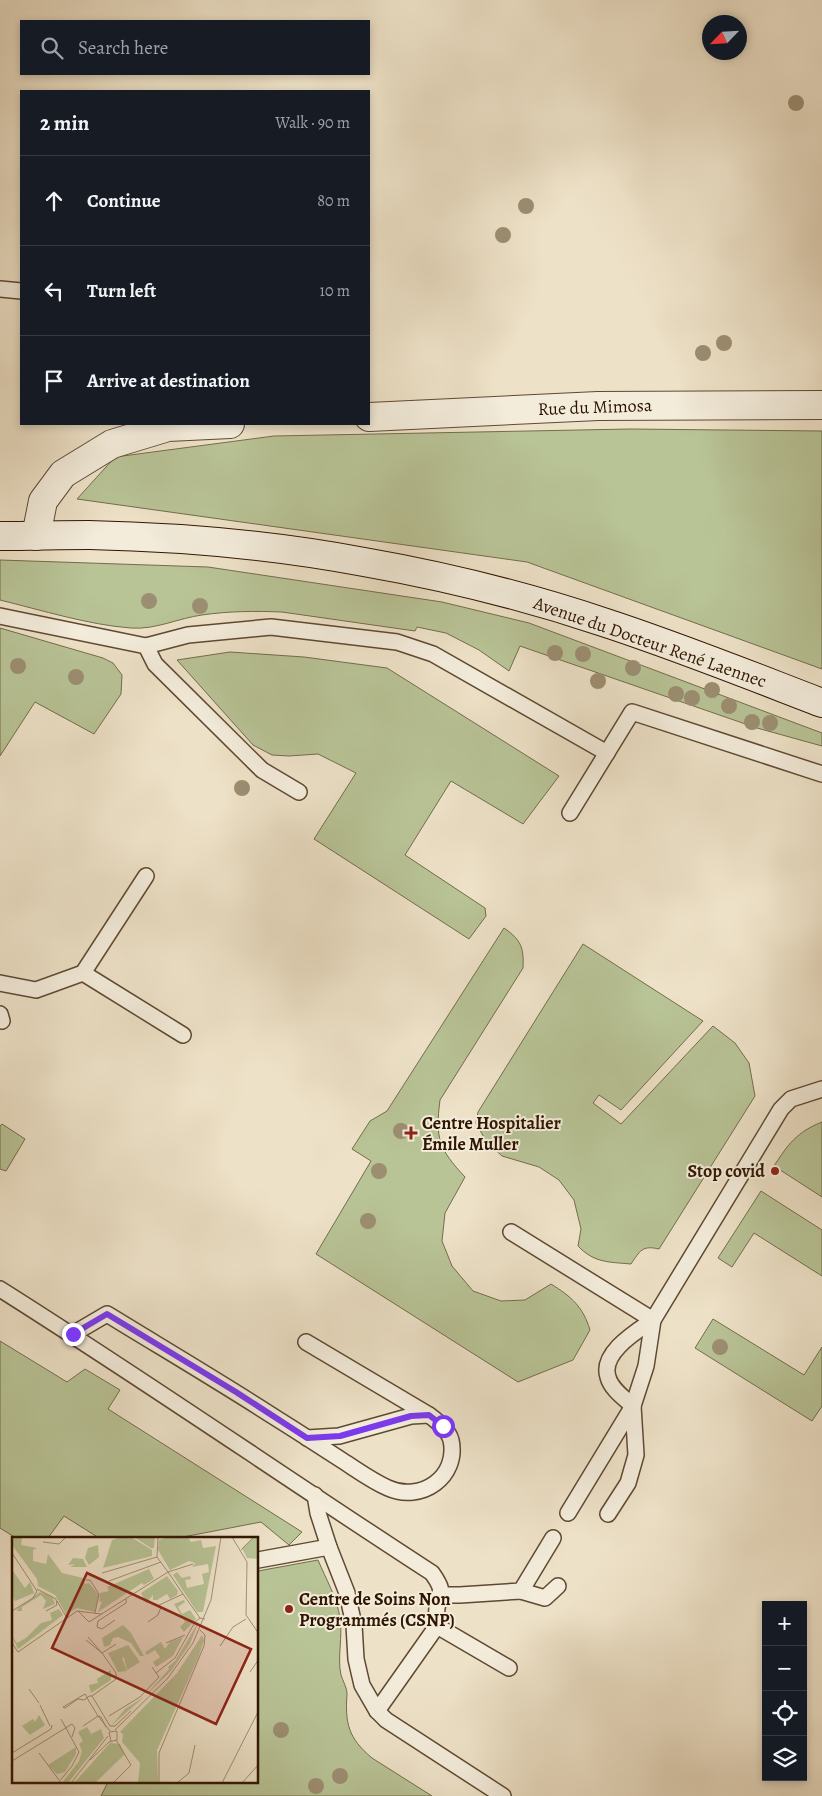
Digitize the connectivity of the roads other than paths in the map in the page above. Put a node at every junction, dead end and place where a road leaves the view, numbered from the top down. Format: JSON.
{"nodes":[{"id":1,"x":0,"y":289,"type":"edge"},
{"id":2,"x":20,"y":291,"type":"edge"},
{"id":3,"x":822,"y":405,"type":"edge"},
{"id":4,"x":370,"y":417,"type":"edge"},
{"id":5,"x":209,"y":425,"type":"edge"},
{"id":6,"x":0,"y":536,"type":"edge"},
{"id":7,"x":36,"y":536,"type":"junction"},
{"id":8,"x":0,"y":616,"type":"edge"},
{"id":9,"x":146,"y":646,"type":"junction"},
{"id":10,"x":822,"y":703,"type":"edge"},
{"id":11,"x":607,"y":753,"type":"junction"},
{"id":12,"x":822,"y":774,"type":"edge"},
{"id":13,"x":299,"y":792,"type":"dead end"},
{"id":14,"x":570,"y":813,"type":"dead end"},
{"id":15,"x":146,"y":876,"type":"dead end"},
{"id":16,"x":83,"y":973,"type":"junction"},
{"id":17,"x":0,"y":984,"type":"edge"},
{"id":18,"x":182,"y":1035,"type":"dead end"},
{"id":19,"x":822,"y":1089,"type":"edge"},
{"id":20,"x":511,"y":1232,"type":"dead end"},
{"id":21,"x":0,"y":1288,"type":"edge"},
{"id":22,"x":653,"y":1320,"type":"junction"},
{"id":23,"x":73,"y":1334,"type":"junction"},
{"id":24,"x":306,"y":1342,"type":"dead end"},
{"id":25,"x":633,"y":1406,"type":"junction"},
{"id":26,"x":429,"y":1415,"type":"junction"},
{"id":27,"x":307,"y":1438,"type":"junction"},
{"id":28,"x":315,"y":1495,"type":"junction"},
{"id":29,"x":568,"y":1513,"type":"dead end"},
{"id":30,"x":608,"y":1514,"type":"dead end"},
{"id":31,"x":553,"y":1538,"type":"dead end"},
{"id":32,"x":329,"y":1546,"type":"junction"},
{"id":33,"x":259,"y":1560,"type":"edge"},
{"id":34,"x":558,"y":1586,"type":"dead end"},
{"id":35,"x":522,"y":1591,"type":"junction"},
{"id":36,"x":442,"y":1595,"type":"junction"},
{"id":37,"x":437,"y":1626,"type":"junction"},
{"id":38,"x":509,"y":1668,"type":"dead end"},
{"id":39,"x":377,"y":1711,"type":"junction"},
{"id":40,"x":493,"y":1793,"type":"edge"}],
"edges":[{"from":1,"to":2,"type":"lane"},
{"from":3,"to":4,"type":"main road","name":"Rue du Mimosa"},
{"from":5,"to":7,"type":"main road"},
{"from":6,"to":7,"type":"main road","name":"Avenue du Docteur René Laennec"},
{"from":7,"to":10,"type":"main road","name":"Avenue du Docteur René Laennec"},
{"from":8,"to":9,"type":"lane"},
{"from":9,"to":11,"type":"lane"},
{"from":9,"to":13,"type":"lane"},
{"from":11,"to":12,"type":"lane"},
{"from":11,"to":14,"type":"lane"},
{"from":15,"to":16,"type":"lane"},
{"from":16,"to":17,"type":"lane"},
{"from":16,"to":18,"type":"lane"},
{"from":19,"to":22,"type":"lane"},
{"from":20,"to":22,"type":"lane"},
{"from":21,"to":23,"type":"lane"},
{"from":22,"to":25,"type":"lane"},
{"from":22,"to":25,"type":"lane"},
{"from":23,"to":27,"type":"lane"},
{"from":23,"to":28,"type":"lane"},
{"from":24,"to":26,"type":"lane"},
{"from":25,"to":29,"type":"lane"},
{"from":25,"to":30,"type":"lane"},
{"from":26,"to":27,"type":"lane"},
{"from":26,"to":27,"type":"lane"},
{"from":28,"to":32,"type":"lane"},
{"from":28,"to":36,"type":"lane"},
{"from":31,"to":35,"type":"lane"},
{"from":32,"to":33,"type":"lane"},
{"from":32,"to":39,"type":"lane"},
{"from":34,"to":35,"type":"lane"},
{"from":35,"to":36,"type":"lane"},
{"from":36,"to":37,"type":"lane"},
{"from":37,"to":38,"type":"lane"},
{"from":37,"to":39,"type":"lane"},
{"from":39,"to":40,"type":"lane"}]}
